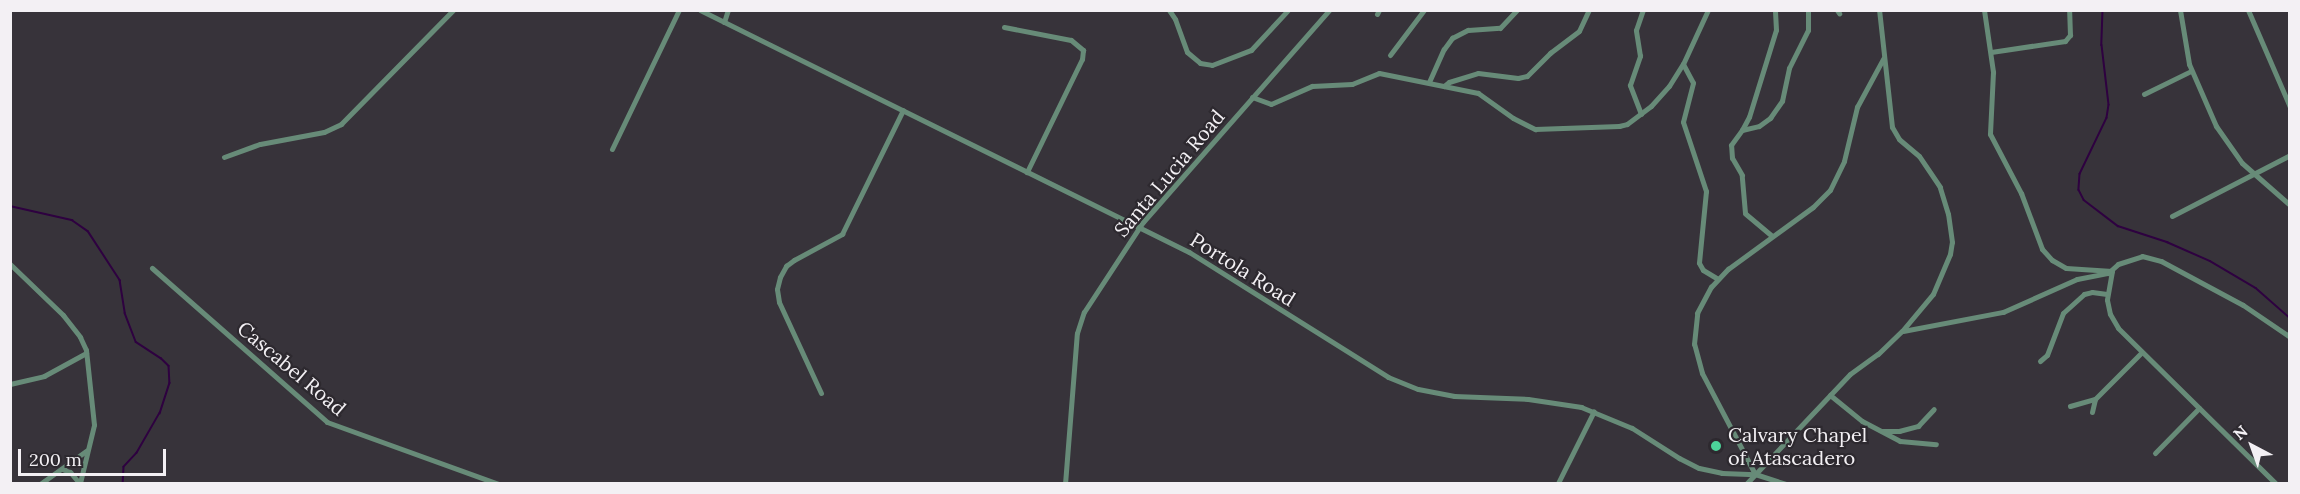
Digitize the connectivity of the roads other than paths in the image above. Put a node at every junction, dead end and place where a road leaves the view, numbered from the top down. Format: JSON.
{"nodes":[{"id":1,"x":453,"y":10,"type":"edge"},
{"id":2,"x":679,"y":10,"type":"edge"},
{"id":3,"x":700,"y":10,"type":"edge"},
{"id":4,"x":728,"y":10,"type":"edge"},
{"id":5,"x":1169,"y":10,"type":"edge"},
{"id":6,"x":1288,"y":10,"type":"edge"},
{"id":7,"x":1329,"y":10,"type":"edge"},
{"id":8,"x":1424,"y":10,"type":"edge"},
{"id":9,"x":1517,"y":10,"type":"edge"},
{"id":10,"x":1589,"y":10,"type":"edge"},
{"id":11,"x":1643,"y":10,"type":"edge"},
{"id":12,"x":1708,"y":10,"type":"edge"},
{"id":13,"x":1774,"y":10,"type":"edge"},
{"id":14,"x":1808,"y":10,"type":"edge"},
{"id":15,"x":1879,"y":10,"type":"edge"},
{"id":16,"x":1984,"y":10,"type":"edge"},
{"id":17,"x":2069,"y":10,"type":"edge"},
{"id":18,"x":2180,"y":10,"type":"edge"},
{"id":19,"x":2248,"y":10,"type":"edge"},
{"id":20,"x":724,"y":22,"type":"junction"},
{"id":21,"x":1004,"y":27,"type":"dead end"},
{"id":22,"x":1991,"y":52,"type":"junction"},
{"id":23,"x":1390,"y":55,"type":"dead end"},
{"id":24,"x":1884,"y":57,"type":"junction"},
{"id":25,"x":1683,"y":64,"type":"junction"},
{"id":26,"x":2191,"y":71,"type":"junction"},
{"id":27,"x":1429,"y":82,"type":"junction"},
{"id":28,"x":1444,"y":86,"type":"junction"},
{"id":29,"x":2144,"y":94,"type":"dead end"},
{"id":30,"x":1252,"y":97,"type":"junction"},
{"id":31,"x":2289,"y":107,"type":"edge"},
{"id":32,"x":903,"y":110,"type":"junction"},
{"id":33,"x":1641,"y":114,"type":"junction"},
{"id":34,"x":1742,"y":130,"type":"junction"},
{"id":35,"x":612,"y":149,"type":"dead end"},
{"id":36,"x":2289,"y":155,"type":"edge"},
{"id":37,"x":224,"y":158,"type":"dead end"},
{"id":38,"x":1027,"y":172,"type":"junction"},
{"id":39,"x":2254,"y":174,"type":"junction"},
{"id":40,"x":2289,"y":205,"type":"edge"},
{"id":41,"x":2172,"y":216,"type":"dead end"},
{"id":42,"x":1140,"y":226,"type":"junction"},
{"id":43,"x":1772,"y":236,"type":"junction"},
{"id":44,"x":10,"y":264,"type":"edge"},
{"id":45,"x":152,"y":268,"type":"dead end"},
{"id":46,"x":2112,"y":271,"type":"junction"},
{"id":47,"x":1718,"y":279,"type":"junction"},
{"id":48,"x":2108,"y":294,"type":"junction"},
{"id":49,"x":1902,"y":331,"type":"junction"},
{"id":50,"x":2289,"y":337,"type":"edge"},
{"id":51,"x":2142,"y":352,"type":"junction"},
{"id":52,"x":86,"y":353,"type":"junction"},
{"id":53,"x":2040,"y":361,"type":"dead end"},
{"id":54,"x":10,"y":384,"type":"edge"},
{"id":55,"x":821,"y":393,"type":"dead end"},
{"id":56,"x":1830,"y":395,"type":"junction"},
{"id":57,"x":2095,"y":399,"type":"junction"},
{"id":58,"x":2070,"y":406,"type":"dead end"},
{"id":59,"x":2199,"y":408,"type":"junction"},
{"id":60,"x":1934,"y":409,"type":"dead end"},
{"id":61,"x":1594,"y":411,"type":"junction"},
{"id":62,"x":2092,"y":412,"type":"dead end"},
{"id":63,"x":1881,"y":431,"type":"junction"},
{"id":64,"x":1936,"y":444,"type":"dead end"},
{"id":65,"x":86,"y":451,"type":"junction"},
{"id":66,"x":2155,"y":453,"type":"dead end"},
{"id":67,"x":62,"y":469,"type":"junction"},
{"id":68,"x":1755,"y":474,"type":"junction"},
{"id":69,"x":40,"y":483,"type":"edge"},
{"id":70,"x":80,"y":483,"type":"edge"},
{"id":71,"x":498,"y":483,"type":"edge"},
{"id":72,"x":1065,"y":483,"type":"edge"},
{"id":73,"x":1558,"y":483,"type":"edge"},
{"id":74,"x":1746,"y":483,"type":"edge"},
{"id":75,"x":1785,"y":483,"type":"edge"},
{"id":76,"x":2276,"y":483,"type":"edge"}],
"edges":[{"from":1,"to":37,"type":"street"},
{"from":2,"to":35,"type":"street"},
{"from":3,"to":20,"type":"street","name":"Portola Road"},
{"from":4,"to":20,"type":"street"},
{"from":5,"to":6,"type":"street"},
{"from":7,"to":30,"type":"street","name":"Santa Lucia Road"},
{"from":8,"to":23,"type":"street"},
{"from":9,"to":27,"type":"street"},
{"from":10,"to":28,"type":"street"},
{"from":11,"to":33,"type":"street"},
{"from":12,"to":25,"type":"street"},
{"from":13,"to":34,"type":"street"},
{"from":14,"to":34,"type":"street"},
{"from":15,"to":24,"type":"street"},
{"from":16,"to":22,"type":"street"},
{"from":17,"to":22,"type":"street"},
{"from":18,"to":26,"type":"street"},
{"from":19,"to":31,"type":"street"},
{"from":20,"to":32,"type":"street","name":"Portola Road"},
{"from":21,"to":38,"type":"street"},
{"from":22,"to":46,"type":"street"},
{"from":24,"to":43,"type":"street"},
{"from":24,"to":49,"type":"street"},
{"from":25,"to":33,"type":"street"},
{"from":25,"to":47,"type":"street"},
{"from":26,"to":29,"type":"street"},
{"from":26,"to":39,"type":"street"},
{"from":27,"to":28,"type":"street"},
{"from":27,"to":30,"type":"street"},
{"from":28,"to":33,"type":"street"},
{"from":30,"to":42,"type":"street","name":"Santa Lucia Road"},
{"from":32,"to":38,"type":"street","name":"Portola Road"},
{"from":32,"to":55,"type":"street"},
{"from":34,"to":43,"type":"street"},
{"from":36,"to":39,"type":"street"},
{"from":38,"to":42,"type":"street","name":"Portola Road"},
{"from":39,"to":40,"type":"street"},
{"from":39,"to":41,"type":"street"},
{"from":42,"to":61,"type":"street","name":"Portola Road"},
{"from":42,"to":72,"type":"street","name":"Santa Lucia Road"},
{"from":43,"to":47,"type":"street"},
{"from":44,"to":52,"type":"street"},
{"from":45,"to":71,"type":"street","name":"Cascabel Road"},
{"from":46,"to":48,"type":"street"},
{"from":46,"to":49,"type":"street"},
{"from":46,"to":50,"type":"street"},
{"from":47,"to":68,"type":"street"},
{"from":48,"to":51,"type":"street"},
{"from":48,"to":53,"type":"street"},
{"from":49,"to":56,"type":"street"},
{"from":51,"to":57,"type":"street"},
{"from":51,"to":59,"type":"street"},
{"from":52,"to":54,"type":"street"},
{"from":52,"to":65,"type":"street"},
{"from":56,"to":63,"type":"street"},
{"from":56,"to":68,"type":"street"},
{"from":57,"to":58,"type":"street"},
{"from":57,"to":62,"type":"street"},
{"from":59,"to":66,"type":"street"},
{"from":59,"to":76,"type":"street"},
{"from":60,"to":63,"type":"street"},
{"from":61,"to":68,"type":"street","name":"Portola Road"},
{"from":61,"to":73,"type":"street"},
{"from":63,"to":64,"type":"street"},
{"from":65,"to":67,"type":"street"},
{"from":65,"to":70,"type":"street"},
{"from":67,"to":69,"type":"street"},
{"from":67,"to":70,"type":"street"},
{"from":68,"to":74,"type":"street"},
{"from":68,"to":75,"type":"street","name":"Portola Road"}]}
